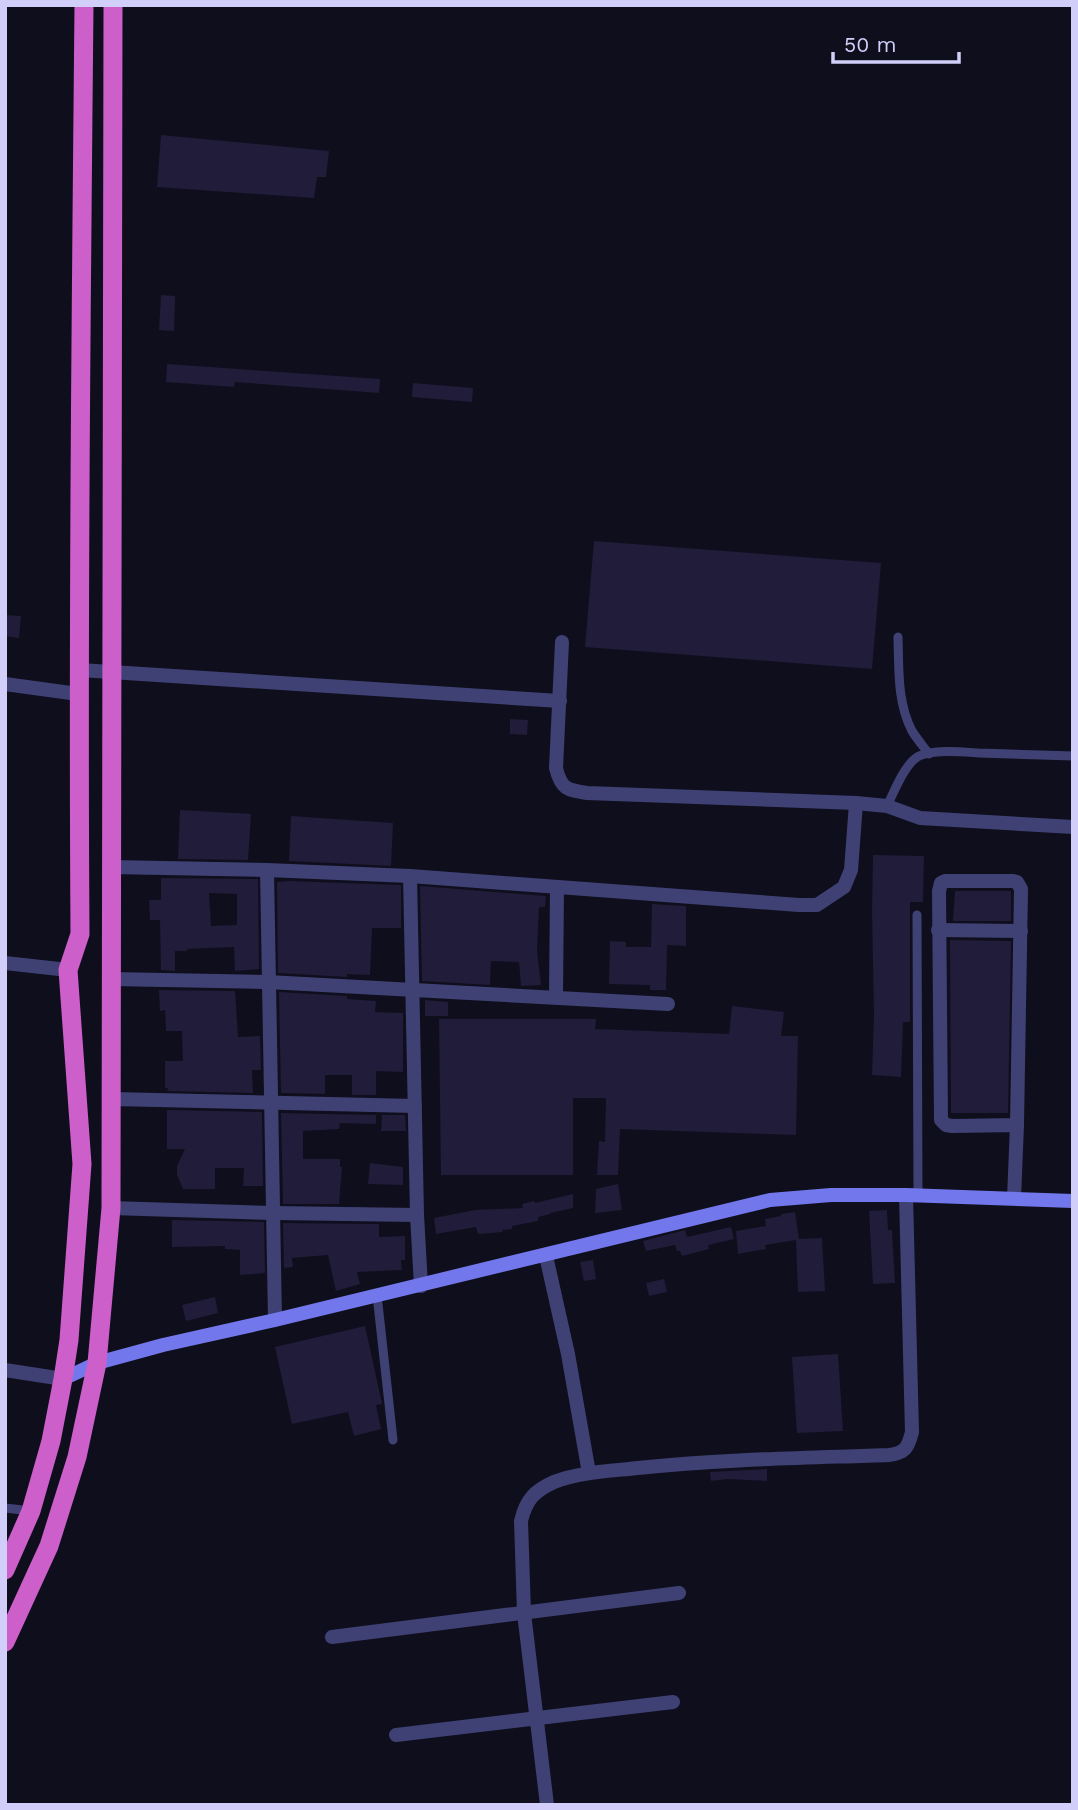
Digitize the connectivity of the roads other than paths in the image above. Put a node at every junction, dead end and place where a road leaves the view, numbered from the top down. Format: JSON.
{"nodes":[{"id":1,"x":84,"y":5,"type":"edge"},
{"id":2,"x":113,"y":5,"type":"edge"},
{"id":3,"x":898,"y":637,"type":"dead end"},
{"id":4,"x":562,"y":642,"type":"dead end"},
{"id":5,"x":80,"y":670,"type":"junction"},
{"id":6,"x":112,"y":672,"type":"junction"},
{"id":7,"x":5,"y":684,"type":"edge"},
{"id":8,"x":78,"y":694,"type":"junction"},
{"id":9,"x":560,"y":701,"type":"junction"},
{"id":10,"x":929,"y":754,"type":"junction"},
{"id":11,"x":1073,"y":756,"type":"edge"},
{"id":12,"x":856,"y":803,"type":"junction"},
{"id":13,"x":887,"y":806,"type":"junction"},
{"id":14,"x":1073,"y":827,"type":"edge"},
{"id":15,"x":111,"y":867,"type":"junction"},
{"id":16,"x":267,"y":870,"type":"junction"},
{"id":17,"x":410,"y":876,"type":"junction"},
{"id":18,"x":557,"y":887,"type":"junction"},
{"id":19,"x":917,"y":915,"type":"dead end"},
{"id":20,"x":939,"y":930,"type":"junction"},
{"id":21,"x":1021,"y":931,"type":"junction"},
{"id":22,"x":5,"y":963,"type":"edge"},
{"id":23,"x":68,"y":970,"type":"junction"},
{"id":24,"x":111,"y":979,"type":"junction"},
{"id":25,"x":268,"y":982,"type":"junction"},
{"id":26,"x":412,"y":990,"type":"junction"},
{"id":27,"x":556,"y":998,"type":"junction"},
{"id":28,"x":668,"y":1004,"type":"dead end"},
{"id":29,"x":112,"y":1099,"type":"junction"},
{"id":30,"x":270,"y":1102,"type":"junction"},
{"id":31,"x":415,"y":1106,"type":"junction"},
{"id":32,"x":1017,"y":1125,"type":"junction"},
{"id":33,"x":912,"y":1195,"type":"junction"},
{"id":34,"x":1014,"y":1198,"type":"junction"},
{"id":35,"x":1073,"y":1201,"type":"edge"},
{"id":36,"x":111,"y":1208,"type":"junction"},
{"id":37,"x":273,"y":1213,"type":"junction"},
{"id":38,"x":417,"y":1215,"type":"junction"},
{"id":39,"x":546,"y":1256,"type":"junction"},
{"id":40,"x":421,"y":1286,"type":"junction"},
{"id":41,"x":377,"y":1295,"type":"junction"},
{"id":42,"x":275,"y":1321,"type":"junction"},
{"id":43,"x":97,"y":1363,"type":"junction"},
{"id":44,"x":5,"y":1370,"type":"edge"},
{"id":45,"x":63,"y":1379,"type":"junction"},
{"id":46,"x":393,"y":1440,"type":"dead end"},
{"id":47,"x":589,"y":1474,"type":"junction"},
{"id":48,"x":5,"y":1508,"type":"edge"},
{"id":49,"x":31,"y":1511,"type":"junction"},
{"id":50,"x":5,"y":1570,"type":"edge"},
{"id":51,"x":679,"y":1593,"type":"dead end"},
{"id":52,"x":524,"y":1613,"type":"junction"},
{"id":53,"x":332,"y":1637,"type":"dead end"},
{"id":54,"x":5,"y":1642,"type":"edge"},
{"id":55,"x":673,"y":1702,"type":"dead end"},
{"id":56,"x":537,"y":1718,"type":"junction"},
{"id":57,"x":396,"y":1735,"type":"dead end"},
{"id":58,"x":547,"y":1805,"type":"edge"}],
"edges":[{"from":1,"to":5,"type":"highway"},
{"from":2,"to":6,"type":"highway"},
{"from":3,"to":10,"type":"lane"},
{"from":4,"to":9,"type":"street"},
{"from":5,"to":6,"type":"street"},
{"from":5,"to":8,"type":"highway"},
{"from":6,"to":9,"type":"street"},
{"from":6,"to":15,"type":"highway"},
{"from":7,"to":8,"type":"street"},
{"from":8,"to":23,"type":"highway"},
{"from":9,"to":12,"type":"street"},
{"from":10,"to":11,"type":"lane"},
{"from":10,"to":13,"type":"lane"},
{"from":12,"to":13,"type":"street"},
{"from":12,"to":18,"type":"street"},
{"from":13,"to":14,"type":"street"},
{"from":15,"to":16,"type":"street"},
{"from":15,"to":24,"type":"highway"},
{"from":16,"to":17,"type":"street"},
{"from":16,"to":25,"type":"street"},
{"from":17,"to":18,"type":"street"},
{"from":17,"to":26,"type":"street"},
{"from":18,"to":27,"type":"street"},
{"from":19,"to":33,"type":"lane"},
{"from":20,"to":21,"type":"street"},
{"from":20,"to":21,"type":"street"},
{"from":20,"to":32,"type":"street"},
{"from":21,"to":32,"type":"street"},
{"from":22,"to":23,"type":"street"},
{"from":23,"to":45,"type":"highway"},
{"from":24,"to":25,"type":"street"},
{"from":24,"to":29,"type":"highway"},
{"from":25,"to":26,"type":"street"},
{"from":25,"to":30,"type":"street"},
{"from":26,"to":27,"type":"street"},
{"from":26,"to":31,"type":"street"},
{"from":27,"to":28,"type":"street"},
{"from":29,"to":30,"type":"street"},
{"from":29,"to":36,"type":"highway"},
{"from":30,"to":31,"type":"street"},
{"from":30,"to":37,"type":"street"},
{"from":31,"to":38,"type":"street"},
{"from":32,"to":34,"type":"street"},
{"from":33,"to":34,"type":"main road"},
{"from":33,"to":39,"type":"main road"},
{"from":33,"to":47,"type":"street"},
{"from":34,"to":35,"type":"main road"},
{"from":36,"to":37,"type":"street"},
{"from":36,"to":43,"type":"highway"},
{"from":37,"to":38,"type":"street"},
{"from":37,"to":42,"type":"street"},
{"from":38,"to":40,"type":"street"},
{"from":39,"to":40,"type":"main road"},
{"from":39,"to":47,"type":"street"},
{"from":40,"to":41,"type":"main road"},
{"from":41,"to":42,"type":"main road"},
{"from":41,"to":46,"type":"lane"},
{"from":42,"to":43,"type":"main road"},
{"from":43,"to":45,"type":"main road"},
{"from":43,"to":54,"type":"highway"},
{"from":44,"to":45,"type":"street"},
{"from":45,"to":49,"type":"highway"},
{"from":47,"to":52,"type":"street"},
{"from":48,"to":49,"type":"lane"},
{"from":49,"to":50,"type":"highway"},
{"from":51,"to":52,"type":"street"},
{"from":52,"to":53,"type":"street"},
{"from":52,"to":56,"type":"street"},
{"from":55,"to":56,"type":"street"},
{"from":56,"to":57,"type":"street"},
{"from":56,"to":58,"type":"street"}]}
